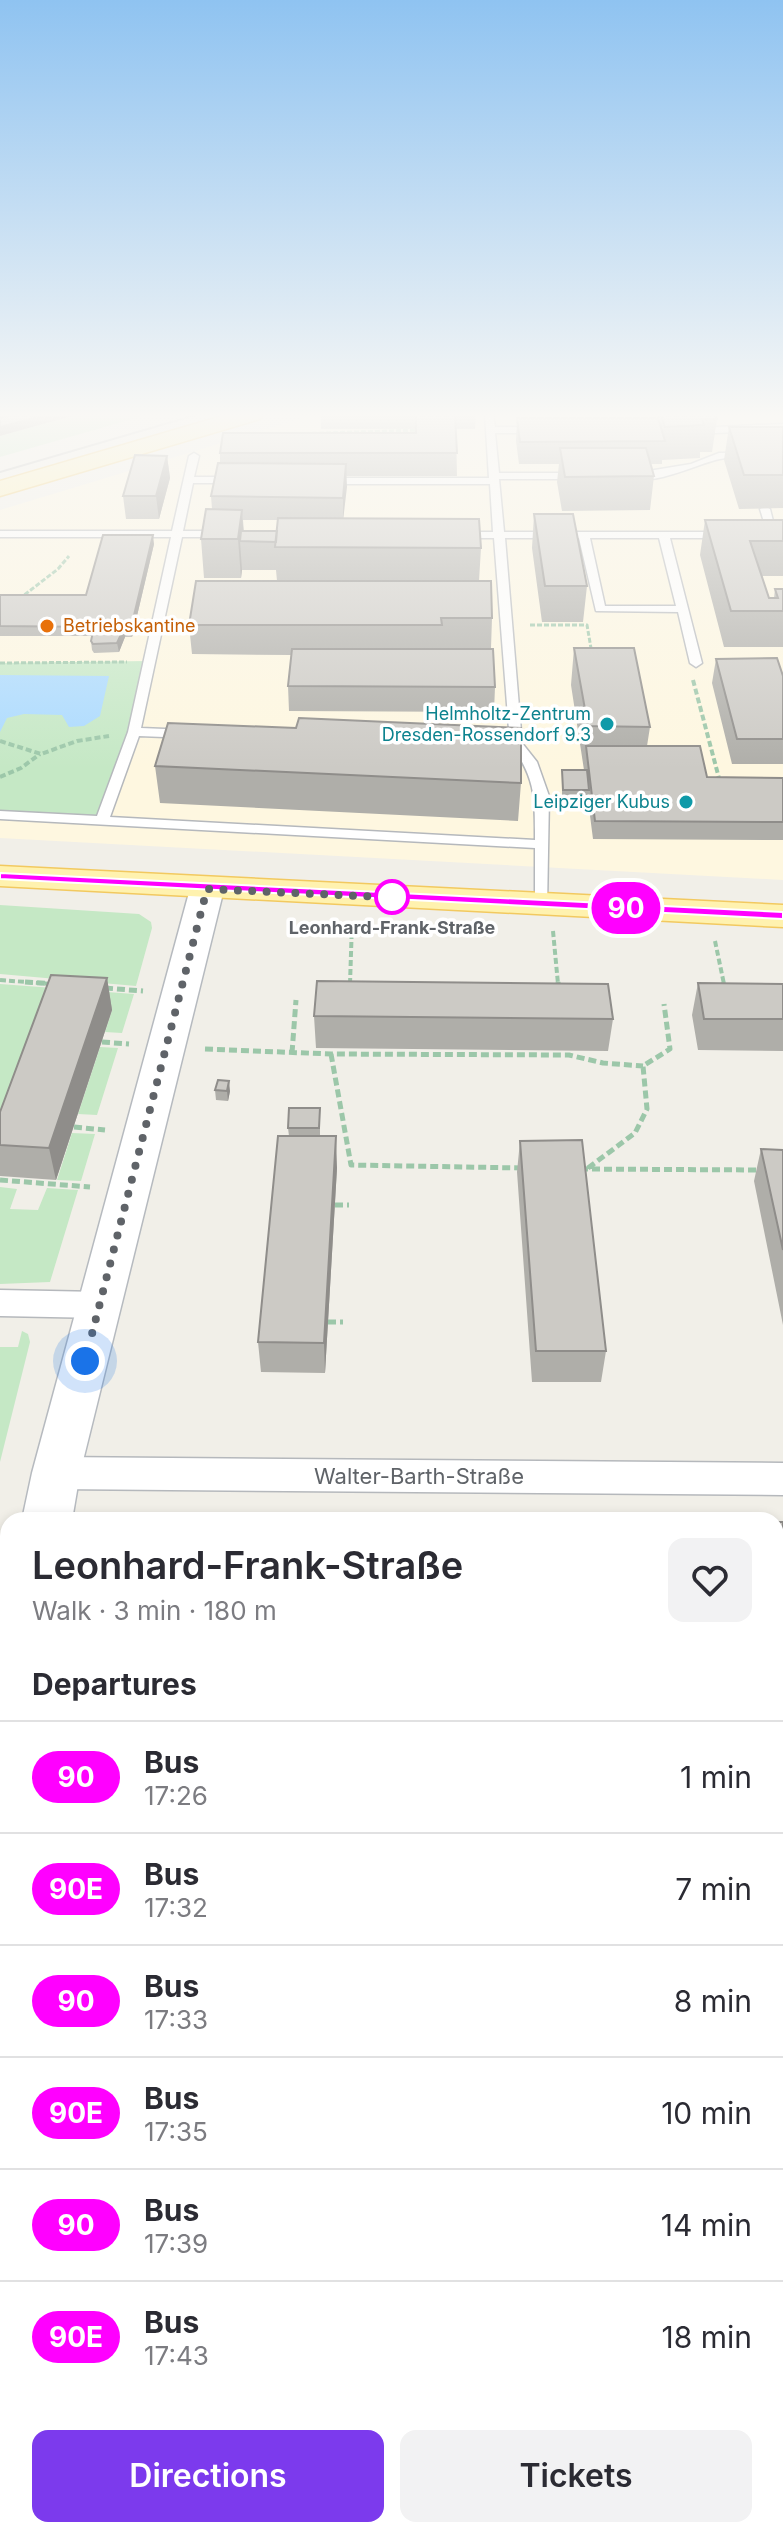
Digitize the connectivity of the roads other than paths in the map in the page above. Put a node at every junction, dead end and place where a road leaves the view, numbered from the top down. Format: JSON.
{"nodes":[{"id":1,"x":0,"y":534,"type":"edge"},
{"id":2,"x":177,"y":534,"type":"junction"},
{"id":3,"x":238,"y":534,"type":"edge"},
{"id":4,"x":438,"y":535,"type":"edge"},
{"id":5,"x":499,"y":535,"type":"junction"},
{"id":6,"x":584,"y":535,"type":"junction"},
{"id":7,"x":664,"y":535,"type":"junction"},
{"id":8,"x":742,"y":535,"type":"edge"},
{"id":9,"x":757,"y":535,"type":"edge"},
{"id":10,"x":778,"y":535,"type":"edge"},
{"id":11,"x":682,"y":609,"type":"junction"},
{"id":12,"x":696,"y":663,"type":"dead end"},
{"id":13,"x":134,"y":732,"type":"junction"},
{"id":14,"x":206,"y":734,"type":"edge"},
{"id":15,"x":500,"y":743,"type":"edge"},
{"id":16,"x":516,"y":743,"type":"junction"},
{"id":17,"x":0,"y":815,"type":"edge"},
{"id":18,"x":102,"y":820,"type":"junction"},
{"id":19,"x":542,"y":844,"type":"junction"},
{"id":20,"x":0,"y":876,"type":"edge"},
{"id":21,"x":207,"y":889,"type":"junction"},
{"id":22,"x":547,"y":916,"type":"junction"},
{"id":23,"x":783,"y":916,"type":"edge"},
{"id":24,"x":0,"y":1303,"type":"edge"},
{"id":25,"x":100,"y":1305,"type":"junction"},
{"id":26,"x":56,"y":1473,"type":"junction"},
{"id":27,"x":783,"y":1479,"type":"edge"},
{"id":28,"x":49,"y":1512,"type":"edge"}],
"edges":[{"from":1,"to":2,"type":"lane"},
{"from":2,"to":3,"type":"lane"},
{"from":2,"to":13,"type":"lane"},
{"from":4,"to":5,"type":"lane"},
{"from":5,"to":6,"type":"lane"},
{"from":5,"to":16,"type":"lane"},
{"from":6,"to":7,"type":"lane"},
{"from":6,"to":11,"type":"lane"},
{"from":7,"to":8,"type":"lane"},
{"from":7,"to":11,"type":"lane"},
{"from":9,"to":10,"type":"lane"},
{"from":11,"to":12,"type":"lane"},
{"from":13,"to":14,"type":"lane"},
{"from":13,"to":18,"type":"lane"},
{"from":15,"to":16,"type":"lane"},
{"from":16,"to":19,"type":"lane"},
{"from":17,"to":18,"type":"lane"},
{"from":18,"to":19,"type":"lane"},
{"from":19,"to":22,"type":"lane"},
{"from":20,"to":21,"type":"main road"},
{"from":21,"to":22,"type":"main road"},
{"from":21,"to":25,"type":"street"},
{"from":22,"to":23,"type":"main road"},
{"from":24,"to":25,"type":"street"},
{"from":25,"to":26,"type":"street"},
{"from":26,"to":27,"type":"street","name":"Walter-Barth-Straße"},
{"from":26,"to":28,"type":"street"}]}
